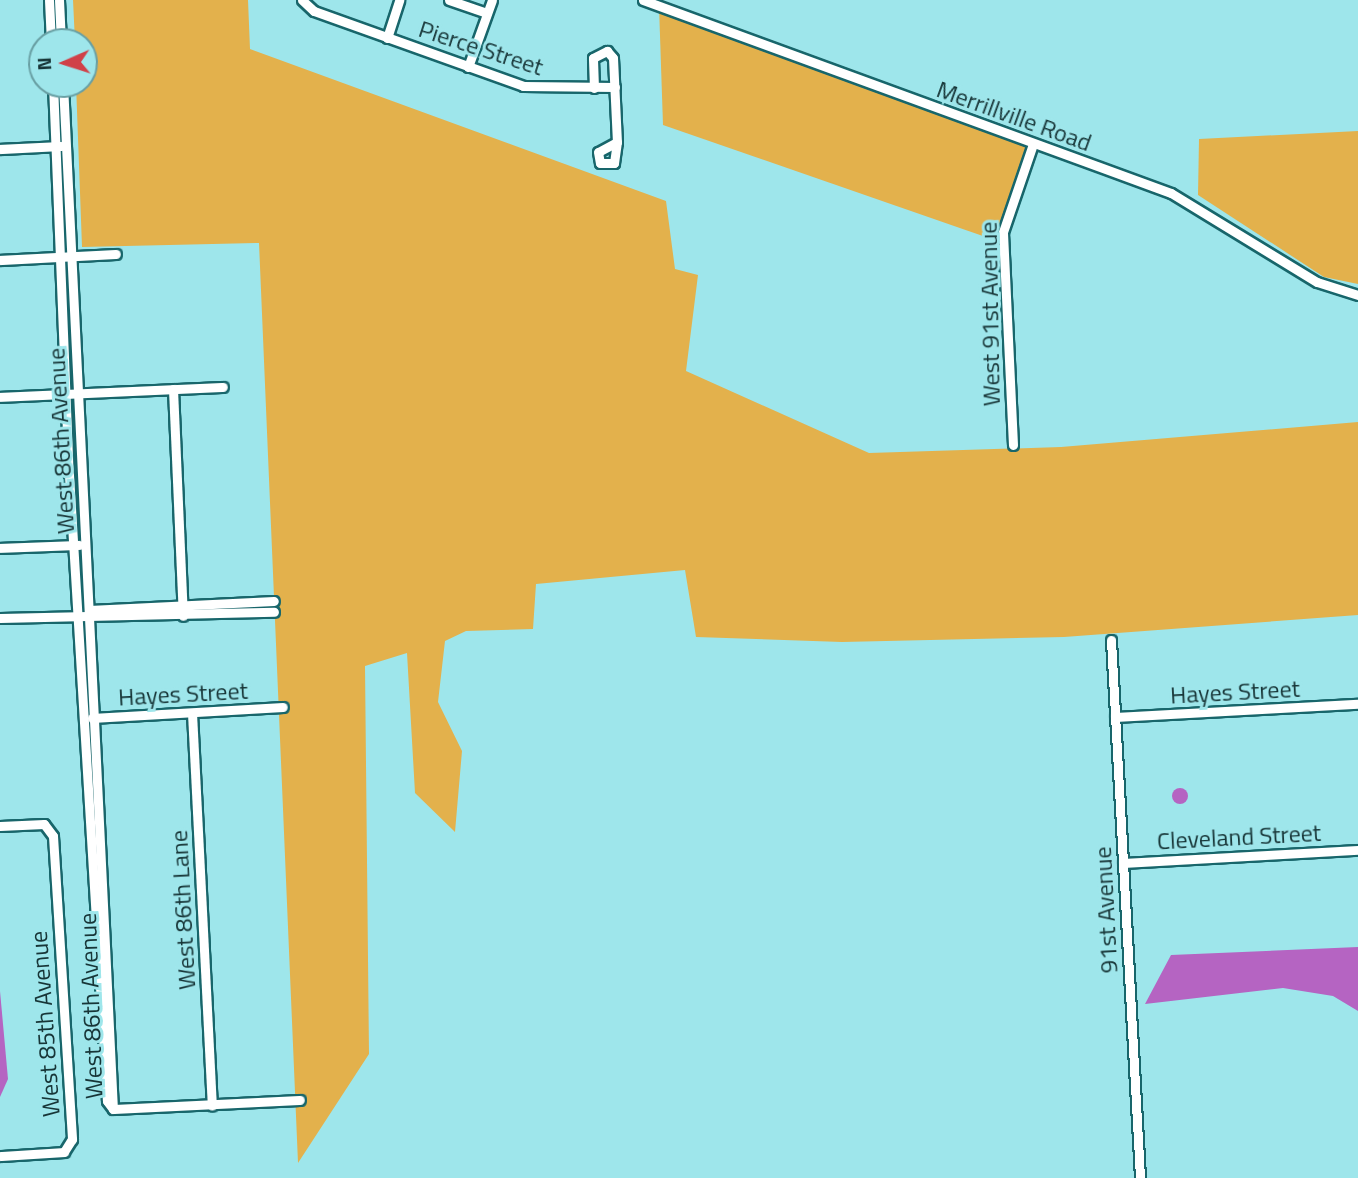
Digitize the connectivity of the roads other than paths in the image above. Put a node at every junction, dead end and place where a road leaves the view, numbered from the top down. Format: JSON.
{"nodes":[{"id":1,"x":49,"y":0,"type":"edge"},
{"id":2,"x":59,"y":0,"type":"edge"},
{"id":3,"x":400,"y":0,"type":"edge"},
{"id":4,"x":449,"y":0,"type":"edge"},
{"id":5,"x":492,"y":0,"type":"edge"},
{"id":6,"x":643,"y":0,"type":"edge"},
{"id":7,"x":302,"y":1,"type":"edge"},
{"id":8,"x":487,"y":13,"type":"junction"},
{"id":9,"x":50,"y":28,"type":"edge"},
{"id":10,"x":60,"y":28,"type":"edge"},
{"id":11,"x":387,"y":37,"type":"junction"},
{"id":12,"x":468,"y":67,"type":"junction"},
{"id":13,"x":615,"y":87,"type":"junction"},
{"id":14,"x":594,"y":88,"type":"junction"},
{"id":15,"x":53,"y":98,"type":"edge"},
{"id":16,"x":64,"y":98,"type":"edge"},
{"id":17,"x":617,"y":142,"type":"dead end"},
{"id":18,"x":1033,"y":144,"type":"junction"},
{"id":19,"x":55,"y":146,"type":"junction"},
{"id":20,"x":66,"y":146,"type":"junction"},
{"id":21,"x":0,"y":149,"type":"edge"},
{"id":22,"x":116,"y":254,"type":"dead end"},
{"id":23,"x":71,"y":257,"type":"junction"},
{"id":24,"x":60,"y":258,"type":"junction"},
{"id":25,"x":0,"y":260,"type":"edge"},
{"id":26,"x":1358,"y":295,"type":"edge"},
{"id":27,"x":223,"y":387,"type":"dead end"},
{"id":28,"x":173,"y":388,"type":"junction"},
{"id":29,"x":78,"y":393,"type":"junction"},
{"id":30,"x":66,"y":394,"type":"junction"},
{"id":31,"x":0,"y":397,"type":"edge"},
{"id":32,"x":1013,"y":445,"type":"dead end"},
{"id":33,"x":81,"y":545,"type":"junction"},
{"id":34,"x":0,"y":548,"type":"edge"},
{"id":35,"x":274,"y":601,"type":"dead end"},
{"id":36,"x":183,"y":605,"type":"junction"},
{"id":37,"x":92,"y":612,"type":"junction"},
{"id":38,"x":274,"y":612,"type":"dead end"},
{"id":39,"x":81,"y":613,"type":"junction"},
{"id":40,"x":183,"y":616,"type":"junction"},
{"id":41,"x":0,"y":618,"type":"edge"},
{"id":42,"x":1111,"y":640,"type":"dead end"},
{"id":43,"x":1358,"y":704,"type":"edge"},
{"id":44,"x":283,"y":707,"type":"dead end"},
{"id":45,"x":192,"y":713,"type":"junction"},
{"id":46,"x":1115,"y":717,"type":"junction"},
{"id":47,"x":97,"y":718,"type":"junction"},
{"id":48,"x":86,"y":719,"type":"junction"},
{"id":49,"x":0,"y":826,"type":"edge"},
{"id":50,"x":1358,"y":850,"type":"edge"},
{"id":51,"x":1123,"y":863,"type":"junction"},
{"id":52,"x":300,"y":1100,"type":"dead end"},
{"id":53,"x":212,"y":1105,"type":"junction"},
{"id":54,"x":113,"y":1110,"type":"junction"},
{"id":55,"x":0,"y":1156,"type":"edge"},
{"id":56,"x":1140,"y":1178,"type":"edge"}],
"edges":[{"from":1,"to":9,"type":"street"},
{"from":2,"to":10,"type":"street"},
{"from":3,"to":11,"type":"street"},
{"from":4,"to":8,"type":"street"},
{"from":5,"to":8,"type":"street"},
{"from":6,"to":18,"type":"street","name":"Merrillville Road"},
{"from":7,"to":11,"type":"street","name":"Pierce Street"},
{"from":8,"to":12,"type":"street"},
{"from":11,"to":12,"type":"street","name":"Pierce Street"},
{"from":12,"to":14,"type":"street","name":"Pierce Street"},
{"from":13,"to":14,"type":"street","name":"Pierce Street"},
{"from":13,"to":14,"type":"street"},
{"from":13,"to":17,"type":"street"},
{"from":15,"to":19,"type":"street","name":"West 86th Avenue"},
{"from":16,"to":20,"type":"street","name":"West 86th Avenue"},
{"from":18,"to":26,"type":"street","name":"Merrillville Road"},
{"from":18,"to":32,"type":"street","name":"West 91st Avenue"},
{"from":19,"to":20,"type":"street"},
{"from":19,"to":21,"type":"street"},
{"from":19,"to":24,"type":"street","name":"West 86th Avenue"},
{"from":20,"to":23,"type":"street","name":"West 86th Avenue"},
{"from":22,"to":23,"type":"street"},
{"from":23,"to":24,"type":"street"},
{"from":23,"to":29,"type":"street","name":"West 86th Avenue"},
{"from":24,"to":25,"type":"street"},
{"from":24,"to":30,"type":"street","name":"West 86th Avenue"},
{"from":27,"to":28,"type":"street"},
{"from":28,"to":29,"type":"street"},
{"from":28,"to":36,"type":"street"},
{"from":29,"to":30,"type":"street"},
{"from":29,"to":33,"type":"street","name":"West 86th Avenue"},
{"from":30,"to":31,"type":"street"},
{"from":30,"to":33,"type":"street","name":"West 86th Avenue"},
{"from":33,"to":34,"type":"street"},
{"from":33,"to":37,"type":"street","name":"West 86th Avenue"},
{"from":33,"to":39,"type":"street","name":"West 86th Avenue"},
{"from":35,"to":36,"type":"street"},
{"from":36,"to":37,"type":"street"},
{"from":36,"to":40,"type":"street"},
{"from":37,"to":39,"type":"street"},
{"from":37,"to":40,"type":"street"},
{"from":37,"to":47,"type":"street","name":"West 86th Avenue"},
{"from":38,"to":40,"type":"street"},
{"from":39,"to":41,"type":"street"},
{"from":39,"to":48,"type":"street","name":"West 86th Avenue"},
{"from":42,"to":46,"type":"street","name":"91st Avenue"},
{"from":43,"to":46,"type":"street","name":"Hayes Street"},
{"from":44,"to":45,"type":"street","name":"Hayes Street"},
{"from":45,"to":47,"type":"street","name":"Hayes Street"},
{"from":45,"to":53,"type":"street","name":"West 86th Lane"},
{"from":46,"to":51,"type":"street","name":"91st Avenue"},
{"from":47,"to":48,"type":"street","name":"Hayes Street"},
{"from":47,"to":54,"type":"street","name":"West 86th Avenue"},
{"from":48,"to":54,"type":"street","name":"West 86th Avenue"},
{"from":49,"to":55,"type":"street","name":"West 85th Avenue"},
{"from":50,"to":51,"type":"street","name":"Cleveland Street"},
{"from":51,"to":56,"type":"street","name":"91st Avenue"},
{"from":52,"to":53,"type":"street"},
{"from":53,"to":54,"type":"street"}]}
